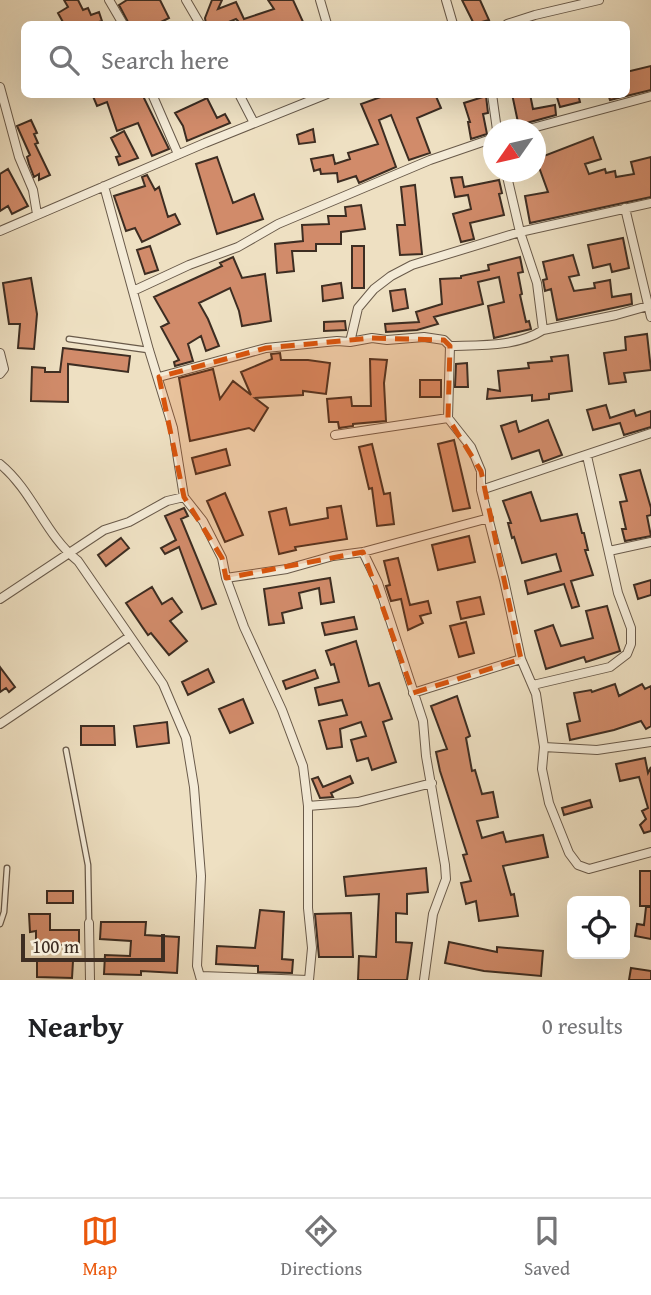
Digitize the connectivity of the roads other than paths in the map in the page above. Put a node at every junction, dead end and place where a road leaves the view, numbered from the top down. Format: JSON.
{"nodes":[{"id":1,"x":109,"y":0,"type":"edge"},
{"id":2,"x":186,"y":0,"type":"edge"},
{"id":3,"x":320,"y":0,"type":"edge"},
{"id":4,"x":446,"y":0,"type":"edge"},
{"id":5,"x":599,"y":0,"type":"edge"},
{"id":6,"x":121,"y":21,"type":"edge"},
{"id":7,"x":198,"y":21,"type":"edge"},
{"id":8,"x":326,"y":21,"type":"edge"},
{"id":9,"x":452,"y":21,"type":"edge"},
{"id":10,"x":516,"y":21,"type":"edge"},
{"id":11,"x":0,"y":87,"type":"edge"},
{"id":12,"x":651,"y":96,"type":"edge"},
{"id":13,"x":154,"y":98,"type":"edge"},
{"id":14,"x":241,"y":98,"type":"edge"},
{"id":15,"x":317,"y":98,"type":"edge"},
{"id":16,"x":493,"y":98,"type":"edge"},
{"id":17,"x":495,"y":119,"type":"edge"},
{"id":18,"x":254,"y":123,"type":"junction"},
{"id":19,"x":546,"y":124,"type":"edge"},
{"id":20,"x":483,"y":142,"type":"edge"},
{"id":21,"x":178,"y":154,"type":"junction"},
{"id":22,"x":508,"y":182,"type":"edge"},
{"id":23,"x":104,"y":186,"type":"junction"},
{"id":24,"x":651,"y":203,"type":"edge"},
{"id":25,"x":625,"y":208,"type":"junction"},
{"id":26,"x":37,"y":214,"type":"junction"},
{"id":27,"x":0,"y":231,"type":"edge"},
{"id":28,"x":520,"y":232,"type":"junction"},
{"id":29,"x":132,"y":291,"type":"junction"},
{"id":30,"x":648,"y":306,"type":"junction"},
{"id":31,"x":651,"y":317,"type":"edge"},
{"id":32,"x":543,"y":330,"type":"junction"},
{"id":33,"x":69,"y":339,"type":"dead end"},
{"id":34,"x":350,"y":342,"type":"junction"},
{"id":35,"x":450,"y":346,"type":"junction"},
{"id":36,"x":149,"y":350,"type":"junction"},
{"id":37,"x":0,"y":353,"type":"edge"},
{"id":38,"x":0,"y":373,"type":"edge"},
{"id":39,"x":159,"y":377,"type":"junction"},
{"id":40,"x":448,"y":418,"type":"junction"},
{"id":41,"x":651,"y":433,"type":"edge"},
{"id":42,"x":335,"y":435,"type":"dead end"},
{"id":43,"x":587,"y":456,"type":"junction"},
{"id":44,"x":0,"y":464,"type":"edge"},
{"id":45,"x":481,"y":490,"type":"junction"},
{"id":46,"x":184,"y":497,"type":"junction"},
{"id":47,"x":489,"y":517,"type":"junction"},
{"id":48,"x":651,"y":542,"type":"edge"},
{"id":49,"x":609,"y":551,"type":"junction"},
{"id":50,"x":363,"y":552,"type":"junction"},
{"id":51,"x":68,"y":553,"type":"junction"},
{"id":52,"x":226,"y":578,"type":"junction"},
{"id":53,"x":0,"y":599,"type":"edge"},
{"id":54,"x":129,"y":637,"type":"junction"},
{"id":55,"x":521,"y":659,"type":"junction"},
{"id":56,"x":533,"y":685,"type":"junction"},
{"id":57,"x":413,"y":693,"type":"junction"},
{"id":58,"x":0,"y":724,"type":"edge"},
{"id":59,"x":651,"y":742,"type":"edge"},
{"id":60,"x":544,"y":747,"type":"junction"},
{"id":61,"x":66,"y":750,"type":"dead end"},
{"id":62,"x":432,"y":783,"type":"junction"},
{"id":63,"x":308,"y":806,"type":"junction"},
{"id":64,"x":651,"y":852,"type":"edge"},
{"id":65,"x":7,"y":868,"type":"dead end"},
{"id":66,"x":89,"y":923,"type":"joint"},
{"id":67,"x":0,"y":924,"type":"edge"},
{"id":68,"x":201,"y":978,"type":"edge"},
{"id":69,"x":90,"y":980,"type":"edge"},
{"id":70,"x":308,"y":980,"type":"edge"},
{"id":71,"x":424,"y":980,"type":"edge"}],
"edges":[{"from":1,"to":6,"type":"street"},
{"from":2,"to":7,"type":"street"},
{"from":3,"to":8,"type":"street"},
{"from":4,"to":9,"type":"street"},
{"from":5,"to":10,"type":"street"},
{"from":11,"to":26,"type":"street"},
{"from":12,"to":19,"type":"street"},
{"from":13,"to":21,"type":"street"},
{"from":14,"to":18,"type":"street"},
{"from":15,"to":18,"type":"street"},
{"from":16,"to":17,"type":"street"},
{"from":18,"to":21,"type":"street"},
{"from":20,"to":29,"type":"street"},
{"from":21,"to":23,"type":"street"},
{"from":22,"to":28,"type":"street"},
{"from":23,"to":26,"type":"street"},
{"from":23,"to":29,"type":"street"},
{"from":24,"to":25,"type":"street"},
{"from":25,"to":28,"type":"street"},
{"from":25,"to":30,"type":"street"},
{"from":26,"to":27,"type":"street"},
{"from":28,"to":32,"type":"street"},
{"from":28,"to":34,"type":"street"},
{"from":29,"to":36,"type":"street"},
{"from":30,"to":31,"type":"street"},
{"from":30,"to":32,"type":"street"},
{"from":32,"to":35,"type":"street"},
{"from":33,"to":36,"type":"lane"},
{"from":34,"to":35,"type":"street"},
{"from":34,"to":39,"type":"street"},
{"from":35,"to":40,"type":"street"},
{"from":36,"to":39,"type":"street"},
{"from":37,"to":38,"type":"street"},
{"from":39,"to":46,"type":"street"},
{"from":40,"to":42,"type":"street"},
{"from":40,"to":45,"type":"street"},
{"from":41,"to":43,"type":"street"},
{"from":43,"to":45,"type":"street"},
{"from":43,"to":49,"type":"street"},
{"from":44,"to":51,"type":"street"},
{"from":45,"to":47,"type":"street"},
{"from":46,"to":51,"type":"street"},
{"from":46,"to":52,"type":"street"},
{"from":47,"to":50,"type":"street"},
{"from":47,"to":55,"type":"street"},
{"from":48,"to":49,"type":"street"},
{"from":49,"to":56,"type":"street"},
{"from":50,"to":52,"type":"street"},
{"from":50,"to":57,"type":"street"},
{"from":51,"to":53,"type":"street"},
{"from":51,"to":54,"type":"street"},
{"from":52,"to":63,"type":"street"},
{"from":54,"to":58,"type":"street"},
{"from":54,"to":68,"type":"street"},
{"from":55,"to":56,"type":"street"},
{"from":55,"to":57,"type":"street"},
{"from":56,"to":60,"type":"street"},
{"from":57,"to":62,"type":"street"},
{"from":59,"to":60,"type":"street"},
{"from":60,"to":64,"type":"street"},
{"from":61,"to":66,"type":"lane"},
{"from":62,"to":63,"type":"street"},
{"from":62,"to":71,"type":"street"},
{"from":63,"to":70,"type":"street"},
{"from":65,"to":67,"type":"lane"},
{"from":66,"to":69,"type":"street"},
{"from":68,"to":70,"type":"street"}]}
